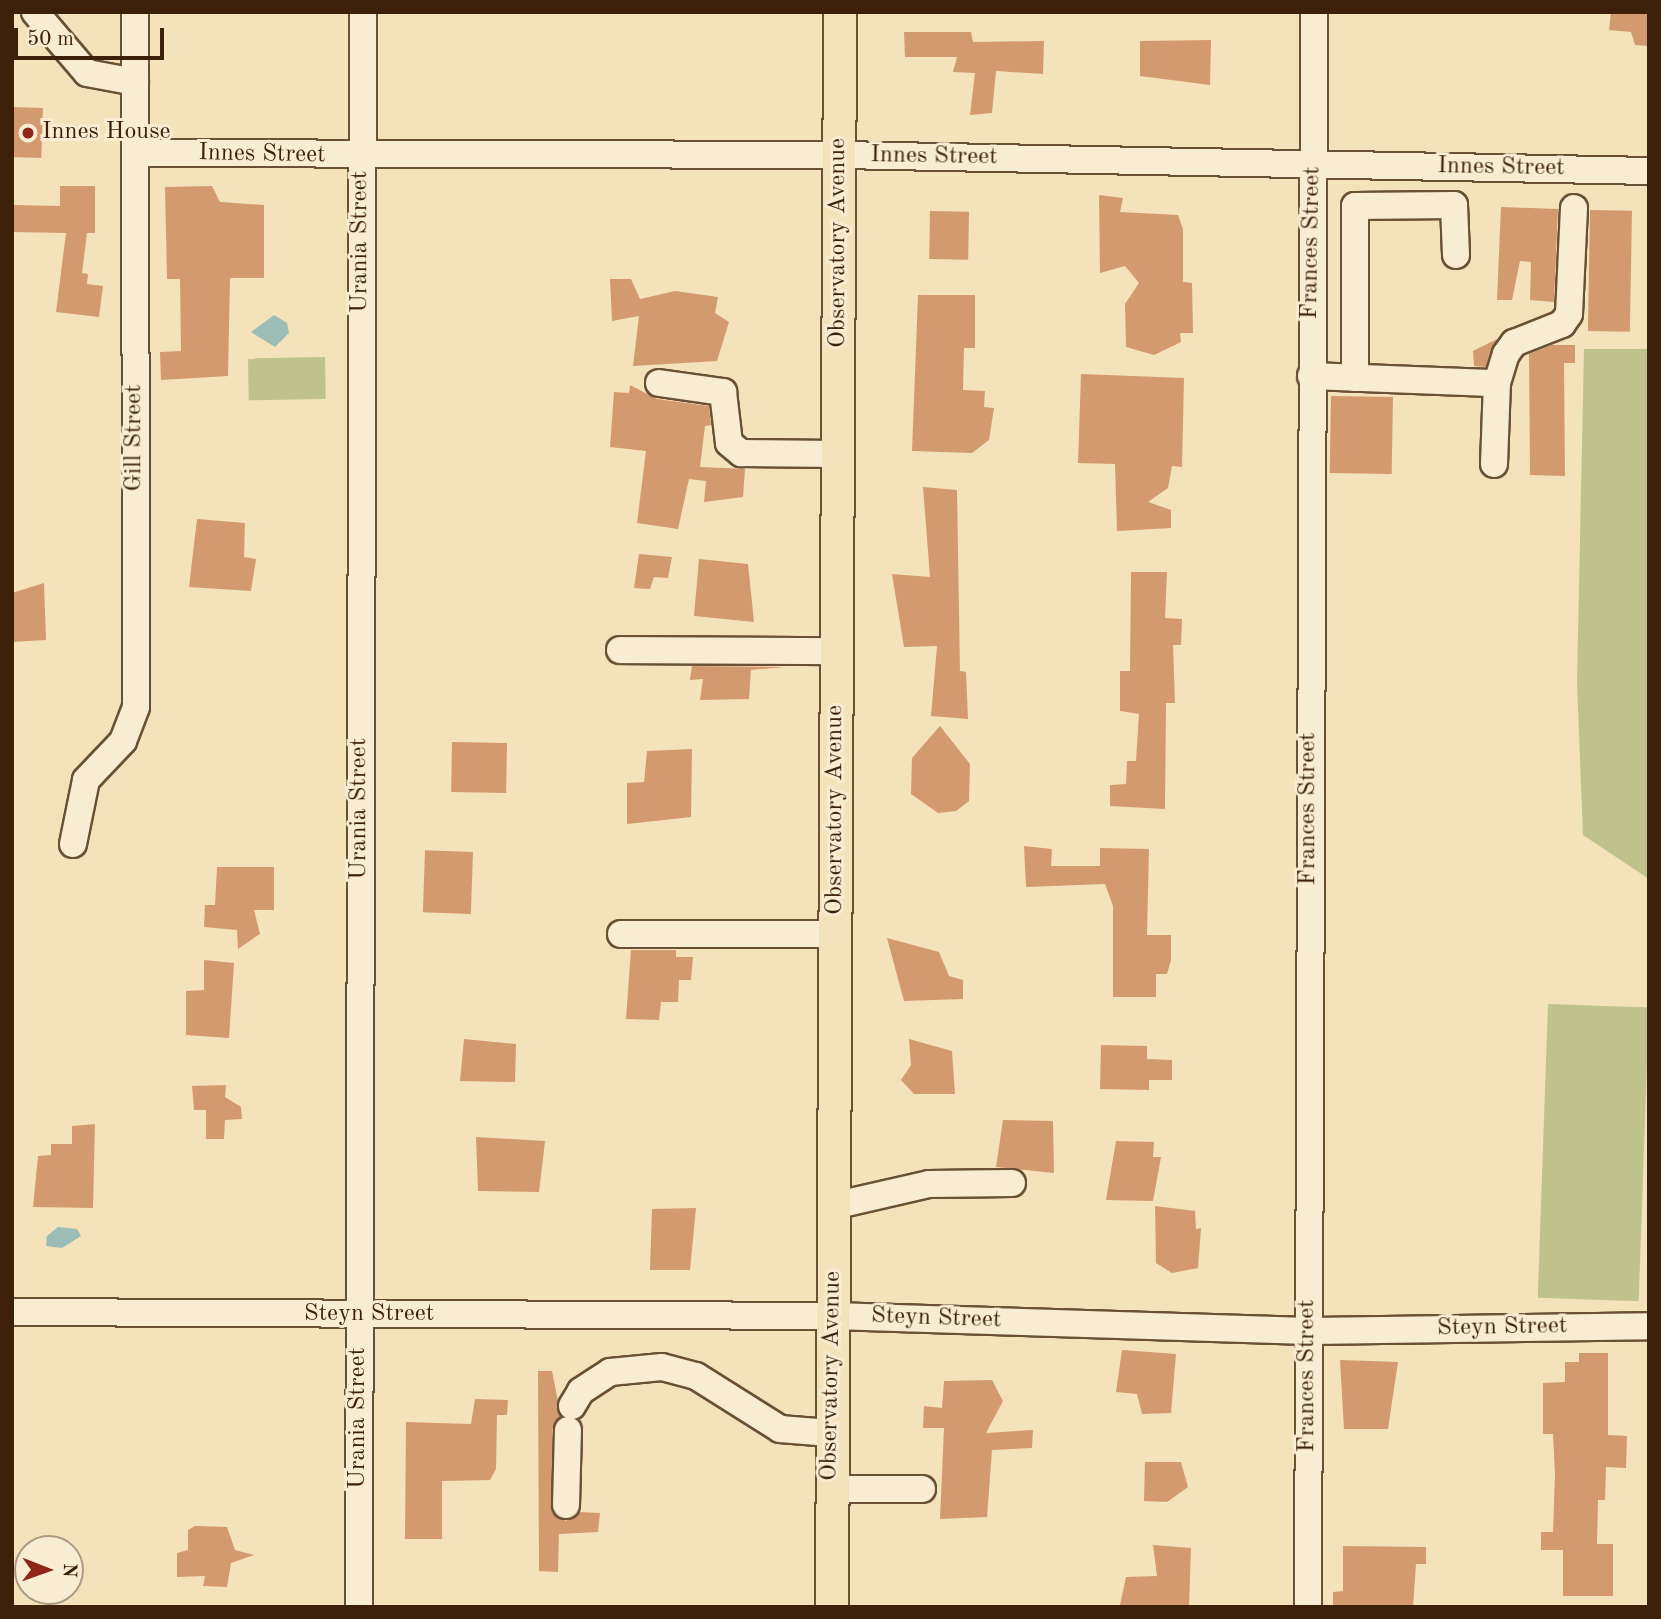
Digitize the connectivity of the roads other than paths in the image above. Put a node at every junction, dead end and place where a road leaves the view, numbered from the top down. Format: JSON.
{"nodes":[{"id":1,"x":35,"y":12,"type":"edge"},
{"id":2,"x":135,"y":12,"type":"edge"},
{"id":3,"x":363,"y":12,"type":"edge"},
{"id":4,"x":840,"y":12,"type":"edge"},
{"id":5,"x":1314,"y":12,"type":"edge"},
{"id":6,"x":135,"y":82,"type":"junction"},
{"id":7,"x":135,"y":153,"type":"junction"},
{"id":8,"x":840,"y":155,"type":"junction"},
{"id":9,"x":361,"y":157,"type":"junction"},
{"id":10,"x":1313,"y":164,"type":"junction"},
{"id":11,"x":1649,"y":171,"type":"edge"},
{"id":12,"x":1574,"y":208,"type":"dead end"},
{"id":13,"x":1456,"y":255,"type":"dead end"},
{"id":14,"x":1311,"y":376,"type":"junction"},
{"id":15,"x":1355,"y":378,"type":"junction"},
{"id":16,"x":659,"y":383,"type":"dead end"},
{"id":17,"x":1497,"y":383,"type":"junction"},
{"id":18,"x":838,"y":454,"type":"junction"},
{"id":19,"x":1494,"y":464,"type":"dead end"},
{"id":20,"x":620,"y":650,"type":"dead end"},
{"id":21,"x":837,"y":651,"type":"junction"},
{"id":22,"x":73,"y":844,"type":"dead end"},
{"id":23,"x":622,"y":925,"type":"dead end"},
{"id":24,"x":836,"y":927,"type":"junction"},
{"id":25,"x":1012,"y":1183,"type":"dead end"},
{"id":26,"x":834,"y":1206,"type":"junction"},
{"id":27,"x":12,"y":1312,"type":"edge"},
{"id":28,"x":360,"y":1316,"type":"junction"},
{"id":29,"x":832,"y":1316,"type":"junction"},
{"id":30,"x":1649,"y":1326,"type":"edge"},
{"id":31,"x":1308,"y":1331,"type":"junction"},
{"id":32,"x":831,"y":1433,"type":"junction"},
{"id":33,"x":831,"y":1489,"type":"junction"},
{"id":34,"x":922,"y":1489,"type":"dead end"},
{"id":35,"x":566,"y":1505,"type":"dead end"},
{"id":36,"x":359,"y":1607,"type":"edge"},
{"id":37,"x":832,"y":1607,"type":"edge"},
{"id":38,"x":1308,"y":1607,"type":"edge"}],
"edges":[{"from":1,"to":6,"type":"street"},
{"from":2,"to":6,"type":"street","name":"Gill Street"},
{"from":3,"to":9,"type":"street","name":"Urania Street"},
{"from":4,"to":8,"type":"main road","name":"Observatory Avenue"},
{"from":5,"to":10,"type":"street","name":"Frances Street"},
{"from":6,"to":7,"type":"street","name":"Gill Street"},
{"from":7,"to":9,"type":"street","name":"Innes Street"},
{"from":7,"to":22,"type":"street","name":"Gill Street"},
{"from":8,"to":9,"type":"street","name":"Innes Street"},
{"from":8,"to":10,"type":"street","name":"Innes Street"},
{"from":8,"to":18,"type":"main road","name":"Observatory Avenue"},
{"from":9,"to":28,"type":"street","name":"Urania Street"},
{"from":10,"to":11,"type":"street","name":"Innes Street"},
{"from":10,"to":14,"type":"street","name":"Frances Street"},
{"from":12,"to":17,"type":"street"},
{"from":13,"to":15,"type":"street"},
{"from":14,"to":15,"type":"street"},
{"from":14,"to":31,"type":"street","name":"Frances Street"},
{"from":15,"to":17,"type":"street"},
{"from":16,"to":18,"type":"street"},
{"from":17,"to":19,"type":"street"},
{"from":18,"to":21,"type":"main road","name":"Observatory Avenue"},
{"from":20,"to":21,"type":"street"},
{"from":21,"to":24,"type":"main road","name":"Observatory Avenue"},
{"from":23,"to":24,"type":"street"},
{"from":24,"to":26,"type":"main road","name":"Observatory Avenue"},
{"from":25,"to":26,"type":"street"},
{"from":26,"to":29,"type":"main road","name":"Observatory Avenue"},
{"from":27,"to":28,"type":"street","name":"Steyn Street"},
{"from":28,"to":29,"type":"street","name":"Steyn Street"},
{"from":28,"to":36,"type":"street","name":"Urania Street"},
{"from":29,"to":31,"type":"street","name":"Steyn Street"},
{"from":29,"to":32,"type":"main road","name":"Observatory Avenue"},
{"from":30,"to":31,"type":"street","name":"Steyn Street"},
{"from":31,"to":38,"type":"street","name":"Frances Street"},
{"from":32,"to":33,"type":"main road","name":"Observatory Avenue"},
{"from":32,"to":35,"type":"street"},
{"from":33,"to":34,"type":"street"},
{"from":33,"to":37,"type":"main road","name":"Observatory Avenue"}]}
